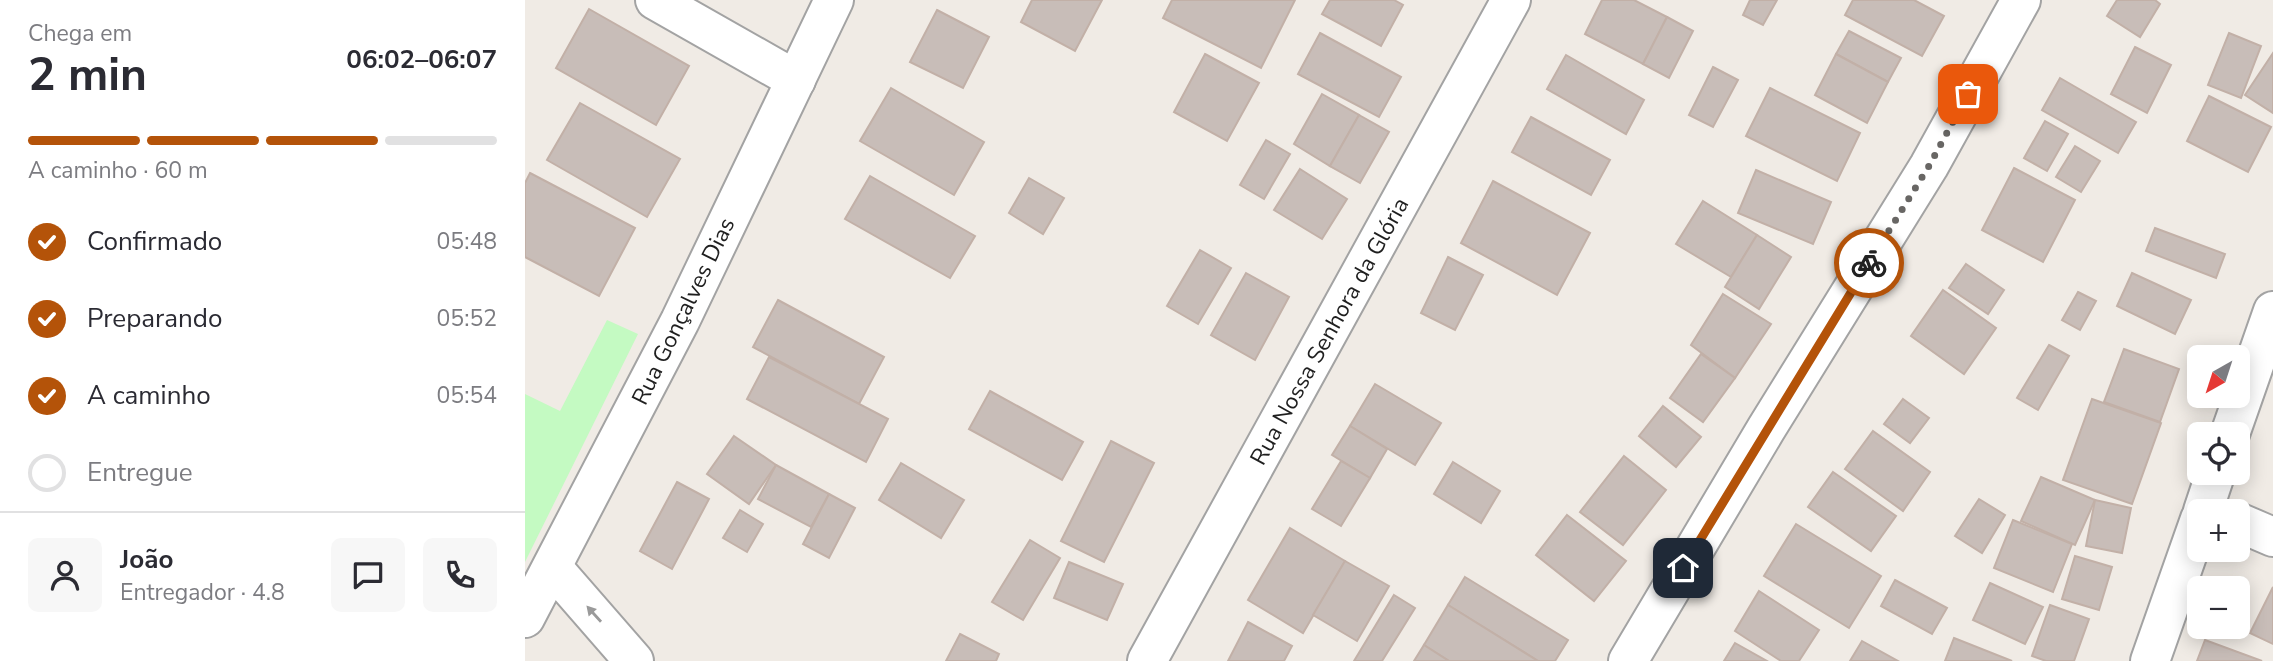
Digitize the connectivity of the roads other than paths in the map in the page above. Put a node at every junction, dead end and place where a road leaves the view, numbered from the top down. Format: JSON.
{"nodes":[{"id":1,"x":655,"y":0,"type":"edge"},
{"id":2,"x":834,"y":0,"type":"edge"},
{"id":3,"x":1511,"y":0,"type":"edge"},
{"id":4,"x":2021,"y":0,"type":"edge"},
{"id":5,"x":796,"y":80,"type":"junction"},
{"id":6,"x":2273,"y":311,"type":"edge"},
{"id":7,"x":2234,"y":422,"type":"edge"},
{"id":8,"x":2250,"y":527,"type":"edge"},
{"id":9,"x":2273,"y":537,"type":"edge"},
{"id":10,"x":2187,"y":559,"type":"edge"},
{"id":11,"x":553,"y":568,"type":"junction"},
{"id":12,"x":525,"y":618,"type":"edge"},
{"id":13,"x":634,"y":661,"type":"edge"},
{"id":14,"x":1147,"y":661,"type":"edge"},
{"id":15,"x":1628,"y":661,"type":"edge"},
{"id":16,"x":2150,"y":661,"type":"edge"}],
"edges":[{"from":1,"to":5,"type":"street"},
{"from":2,"to":5,"type":"street","name":"Rua Gonçalves Dias"},
{"from":3,"to":14,"type":"street","name":"Rua Nossa Senhora da Glória"},
{"from":4,"to":15,"type":"street"},
{"from":5,"to":11,"type":"street","name":"Rua Gonçalves Dias"},
{"from":6,"to":7,"type":"street"},
{"from":8,"to":9,"type":"street"},
{"from":10,"to":16,"type":"street"},
{"from":11,"to":12,"type":"street","name":"Rua Gonçalves Dias"},
{"from":13,"to":11,"type":"street","one_way":true}]}
